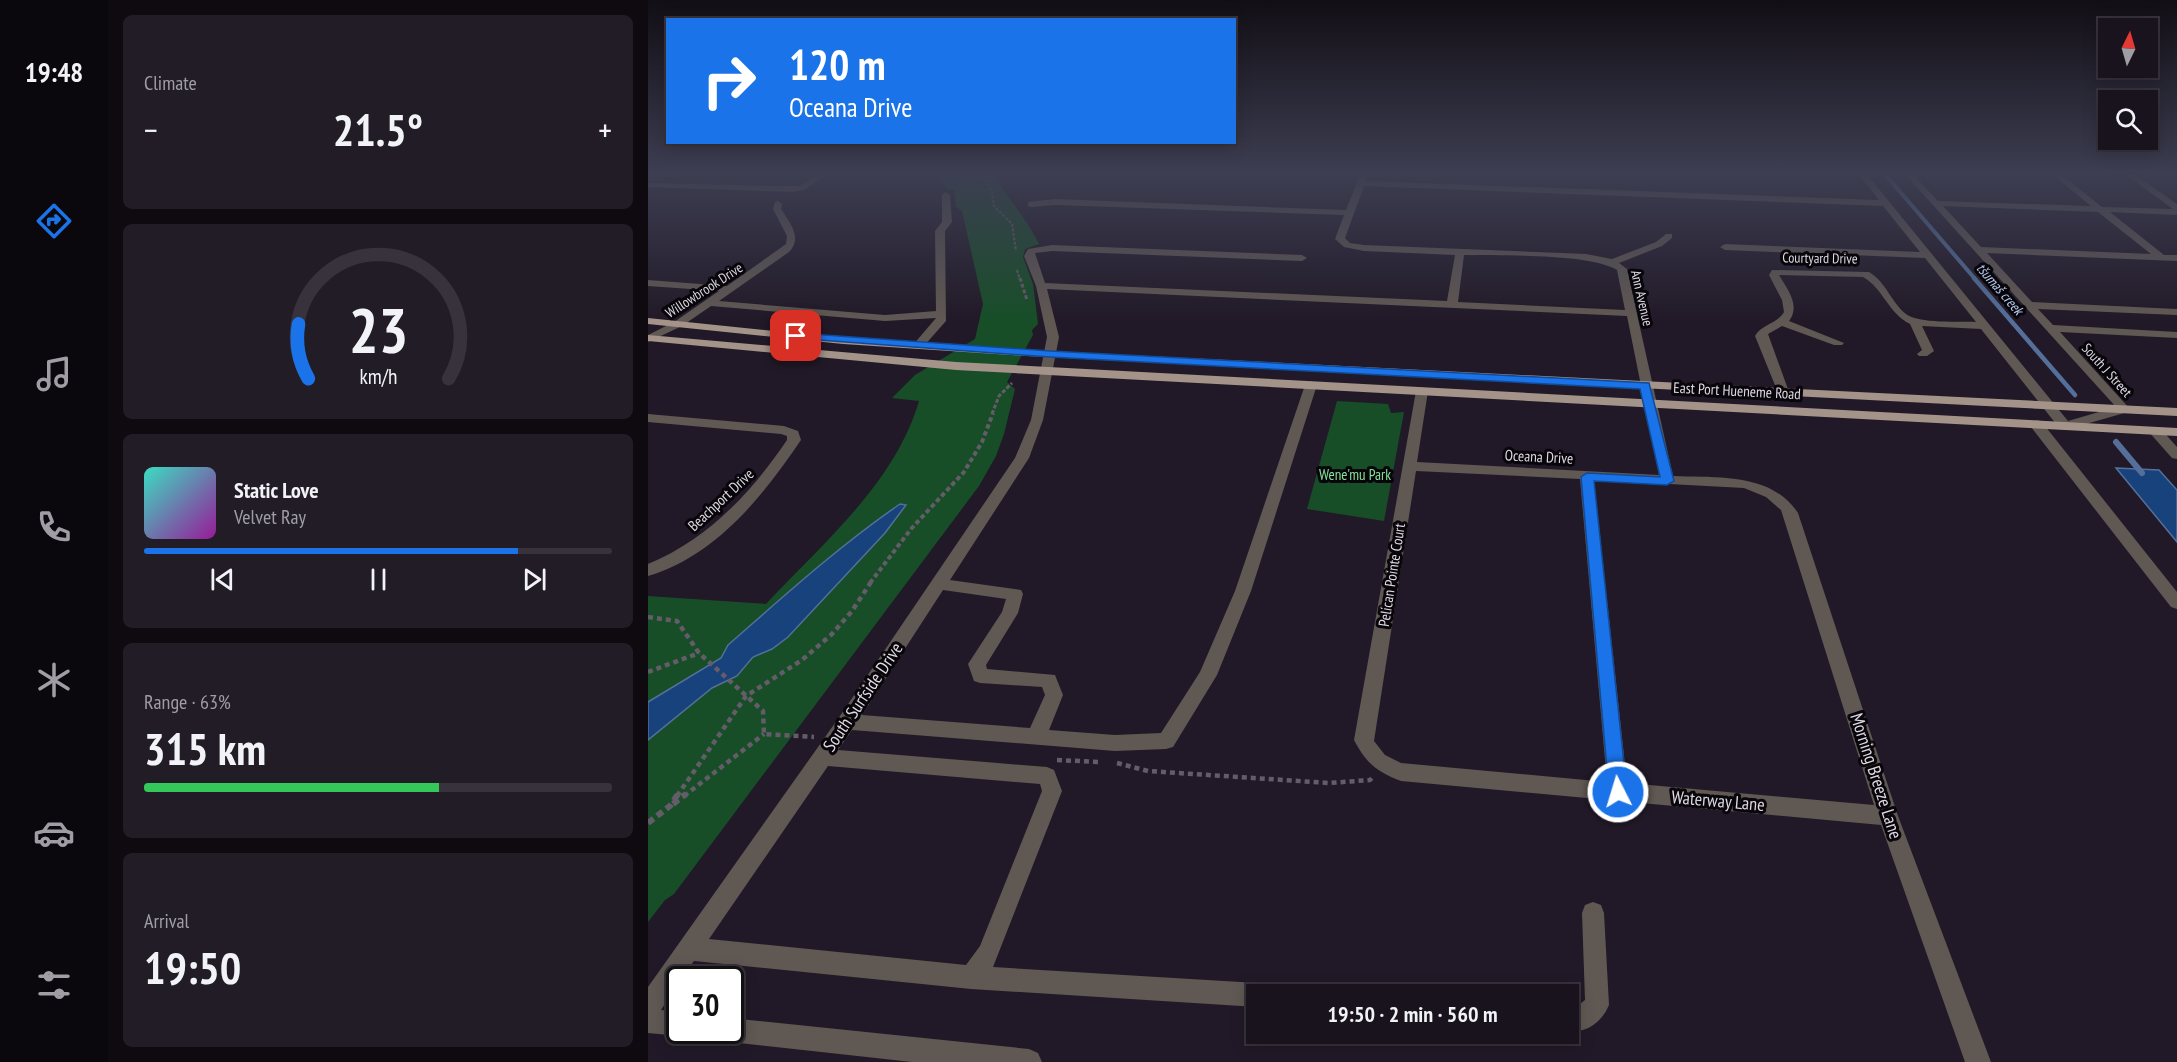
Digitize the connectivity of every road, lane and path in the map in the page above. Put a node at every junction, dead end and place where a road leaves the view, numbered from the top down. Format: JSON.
{"nodes":[{"id":1,"x":784,"y":222,"type":"edge"},
{"id":2,"x":947,"y":222,"type":"edge"},
{"id":3,"x":1346,"y":222,"type":"edge"},
{"id":4,"x":1900,"y":222,"type":"edge"},
{"id":5,"x":1951,"y":222,"type":"edge"},
{"id":6,"x":2115,"y":222,"type":"edge"},
{"id":7,"x":1669,"y":236,"type":"dead end"},
{"id":8,"x":1725,"y":247,"type":"dead end"},
{"id":9,"x":1978,"y":250,"type":"junction"},
{"id":10,"x":1460,"y":252,"type":"junction"},
{"id":11,"x":1926,"y":255,"type":"junction"},
{"id":12,"x":2161,"y":257,"type":"junction"},
{"id":13,"x":1302,"y":258,"type":"dead end"},
{"id":14,"x":2177,"y":258,"type":"edge"},
{"id":15,"x":1612,"y":262,"type":"junction"},
{"id":16,"x":648,"y":283,"type":"edge"},
{"id":17,"x":1041,"y":286,"type":"junction"},
{"id":18,"x":731,"y":289,"type":"junction"},
{"id":19,"x":710,"y":303,"type":"junction"},
{"id":20,"x":1452,"y":305,"type":"junction"},
{"id":21,"x":2027,"y":305,"type":"junction"},
{"id":22,"x":2177,"y":312,"type":"edge"},
{"id":23,"x":1630,"y":313,"type":"junction"},
{"id":24,"x":942,"y":314,"type":"junction"},
{"id":25,"x":648,"y":321,"type":"edge"},
{"id":26,"x":1782,"y":322,"type":"junction"},
{"id":27,"x":1915,"y":322,"type":"junction"},
{"id":28,"x":678,"y":324,"type":"junction"},
{"id":29,"x":1984,"y":326,"type":"junction"},
{"id":30,"x":2049,"y":328,"type":"junction"},
{"id":31,"x":2177,"y":335,"type":"edge"},
{"id":32,"x":649,"y":339,"type":"edge"},
{"id":33,"x":1838,"y":343,"type":"dead end"},
{"id":34,"x":919,"y":345,"type":"junction"},
{"id":35,"x":1050,"y":354,"type":"junction"},
{"id":36,"x":1923,"y":354,"type":"dead end"},
{"id":37,"x":1046,"y":370,"type":"junction"},
{"id":38,"x":1015,"y":380,"type":"dead end"},
{"id":39,"x":1311,"y":385,"type":"junction"},
{"id":40,"x":1645,"y":386,"type":"junction"},
{"id":41,"x":1422,"y":391,"type":"junction"},
{"id":42,"x":1783,"y":392,"type":"junction"},
{"id":43,"x":1648,"y":403,"type":"junction"},
{"id":44,"x":2048,"y":406,"type":"junction"},
{"id":45,"x":2124,"y":409,"type":"junction"},
{"id":46,"x":2177,"y":412,"type":"edge"},
{"id":47,"x":648,"y":418,"type":"edge"},
{"id":48,"x":2177,"y":418,"type":"edge"},
{"id":49,"x":2036,"y":424,"type":"junction"},
{"id":50,"x":2065,"y":426,"type":"junction"},
{"id":51,"x":2155,"y":431,"type":"junction"},
{"id":52,"x":2177,"y":432,"type":"edge"},
{"id":53,"x":2177,"y":455,"type":"edge"},
{"id":54,"x":1410,"y":466,"type":"junction"},
{"id":55,"x":1587,"y":477,"type":"junction"},
{"id":56,"x":1667,"y":481,"type":"junction"},
{"id":57,"x":1773,"y":494,"type":"joint"},
{"id":58,"x":648,"y":570,"type":"edge"},
{"id":59,"x":940,"y":584,"type":"junction"},
{"id":60,"x":2177,"y":603,"type":"edge"},
{"id":61,"x":648,"y":617,"type":"edge"},
{"id":62,"x":699,"y":653,"type":"junction"},
{"id":63,"x":648,"y":672,"type":"edge"},
{"id":64,"x":746,"y":696,"type":"junction"},
{"id":65,"x":847,"y":722,"type":"junction"},
{"id":66,"x":765,"y":734,"type":"junction"},
{"id":67,"x":798,"y":736,"type":"dead end"},
{"id":68,"x":1036,"y":737,"type":"junction"},
{"id":69,"x":823,"y":757,"type":"junction"},
{"id":70,"x":1054,"y":760,"type":"dead end"},
{"id":71,"x":1378,"y":762,"type":"junction"},
{"id":72,"x":1618,"y":792,"type":"junction"},
{"id":73,"x":670,"y":806,"type":"junction"},
{"id":74,"x":1888,"y":816,"type":"junction"},
{"id":75,"x":648,"y":823,"type":"edge"},
{"id":76,"x":1593,"y":913,"type":"dead end"},
{"id":77,"x":690,"y":949,"type":"junction"},
{"id":78,"x":971,"y":977,"type":"junction"},
{"id":79,"x":1246,"y":994,"type":"edge"},
{"id":80,"x":652,"y":997,"type":"edge"},
{"id":81,"x":1579,"y":1020,"type":"edge"},
{"id":82,"x":648,"y":1021,"type":"edge"},
{"id":83,"x":666,"y":1023,"type":"edge"},
{"id":84,"x":744,"y":1032,"type":"edge"},
{"id":85,"x":955,"y":1058,"type":"edge"},
{"id":86,"x":1029,"y":1062,"type":"edge"},
{"id":87,"x":1978,"y":1062,"type":"edge"}],
"edges":[{"from":1,"to":18,"type":"street","name":"Willowbrook Drive"},
{"from":2,"to":24,"type":"street"},
{"from":3,"to":10,"type":"street","name":"Ann Avenue"},
{"from":4,"to":11,"type":"street"},
{"from":5,"to":9,"type":"street","name":"South J Street"},
{"from":6,"to":12,"type":"street"},
{"from":7,"to":15,"type":"street"},
{"from":8,"to":11,"type":"street"},
{"from":9,"to":12,"type":"street"},
{"from":9,"to":21,"type":"street","name":"South J Street"},
{"from":10,"to":15,"type":"street","name":"Ann Avenue"},
{"from":10,"to":20,"type":"street"},
{"from":11,"to":29,"type":"street"},
{"from":12,"to":14,"type":"street"},
{"from":13,"to":17,"type":"street","name":"South Surfside Drive"},
{"from":15,"to":23,"type":"street","name":"Ann Avenue"},
{"from":16,"to":18,"type":"street"},
{"from":17,"to":20,"type":"street"},
{"from":17,"to":35,"type":"street","name":"South Surfside Drive"},
{"from":18,"to":19,"type":"street","name":"Willowbrook Drive"},
{"from":19,"to":24,"type":"street"},
{"from":19,"to":28,"type":"street","name":"Willowbrook Drive"},
{"from":20,"to":23,"type":"street"},
{"from":21,"to":22,"type":"street"},
{"from":21,"to":30,"type":"street","name":"South J Street"},
{"from":23,"to":40,"type":"street","name":"Ann Avenue"},
{"from":24,"to":34,"type":"street"},
{"from":25,"to":28,"type":"main road","name":"East Port Hueneme Road"},
{"from":26,"to":27,"type":"street","name":"Courtyard Drive"},
{"from":26,"to":33,"type":"street"},
{"from":26,"to":42,"type":"street"},
{"from":27,"to":29,"type":"street"},
{"from":27,"to":36,"type":"street"},
{"from":28,"to":32,"type":"street","name":"Willowbrook Drive"},
{"from":28,"to":34,"type":"main road","name":"East Port Hueneme Road"},
{"from":29,"to":44,"type":"street"},
{"from":30,"to":31,"type":"street"},
{"from":30,"to":45,"type":"street","name":"South J Street"},
{"from":32,"to":37,"type":"main road","name":"East Port Hueneme Road"},
{"from":34,"to":35,"type":"main road","name":"East Port Hueneme Road"},
{"from":35,"to":37,"type":"street","name":"South Surfside Drive"},
{"from":35,"to":40,"type":"main road","name":"East Port Hueneme Road"},
{"from":37,"to":39,"type":"main road","name":"East Port Hueneme Road"},
{"from":37,"to":59,"type":"street","name":"South Surfside Drive"},
{"from":38,"to":64,"type":"path"},
{"from":39,"to":41,"type":"main road","name":"East Port Hueneme Road"},
{"from":39,"to":68,"type":"street"},
{"from":40,"to":42,"type":"main road","name":"East Port Hueneme Road"},
{"from":40,"to":43,"type":"street","name":"Ann Avenue"},
{"from":41,"to":43,"type":"main road","name":"East Port Hueneme Road"},
{"from":41,"to":54,"type":"street","name":"Pelican Pointe Court"},
{"from":42,"to":44,"type":"main road","name":"East Port Hueneme Road"},
{"from":43,"to":49,"type":"main road","name":"East Port Hueneme Road"},
{"from":43,"to":56,"type":"street","name":"Ann Avenue"},
{"from":44,"to":45,"type":"main road","name":"East Port Hueneme Road"},
{"from":44,"to":50,"type":"street"},
{"from":45,"to":46,"type":"main road","name":"East Port Hueneme Road"},
{"from":45,"to":50,"type":"street","name":"South J Street"},
{"from":47,"to":58,"type":"street","name":"Beachport Drive"},
{"from":48,"to":51,"type":"main road"},
{"from":49,"to":50,"type":"main road","name":"East Port Hueneme Road"},
{"from":49,"to":60,"type":"street"},
{"from":50,"to":51,"type":"main road","name":"East Port Hueneme Road"},
{"from":51,"to":52,"type":"main road","name":"East Port Hueneme Road"},
{"from":51,"to":53,"type":"street"},
{"from":54,"to":55,"type":"street","name":"Oceana Drive"},
{"from":54,"to":71,"type":"street","name":"Pelican Pointe Court"},
{"from":55,"to":56,"type":"street","name":"Oceana Drive"},
{"from":55,"to":72,"type":"street"},
{"from":56,"to":57,"type":"street","name":"Oceana Drive"},
{"from":57,"to":74,"type":"street","name":"Morning Breeze Lane"},
{"from":59,"to":65,"type":"street","name":"South Surfside Drive"},
{"from":59,"to":68,"type":"street"},
{"from":61,"to":62,"type":"path"},
{"from":62,"to":63,"type":"path"},
{"from":62,"to":64,"type":"path"},
{"from":64,"to":66,"type":"path"},
{"from":64,"to":73,"type":"path"},
{"from":65,"to":68,"type":"street"},
{"from":65,"to":69,"type":"street","name":"South Surfside Drive"},
{"from":66,"to":67,"type":"path"},
{"from":66,"to":73,"type":"path"},
{"from":69,"to":77,"type":"street","name":"South Surfside Drive"},
{"from":69,"to":78,"type":"street"},
{"from":70,"to":71,"type":"path"},
{"from":71,"to":72,"type":"street","name":"Waterway Lane"},
{"from":72,"to":74,"type":"street","name":"Waterway Lane"},
{"from":73,"to":75,"type":"path"},
{"from":74,"to":87,"type":"street","name":"Morning Breeze Lane"},
{"from":76,"to":81,"type":"street"},
{"from":77,"to":78,"type":"street"},
{"from":77,"to":80,"type":"street","name":"South Surfside Drive"},
{"from":78,"to":79,"type":"street"},
{"from":82,"to":83,"type":"street"},
{"from":84,"to":85,"type":"street"},
{"from":85,"to":86,"type":"street"}]}
